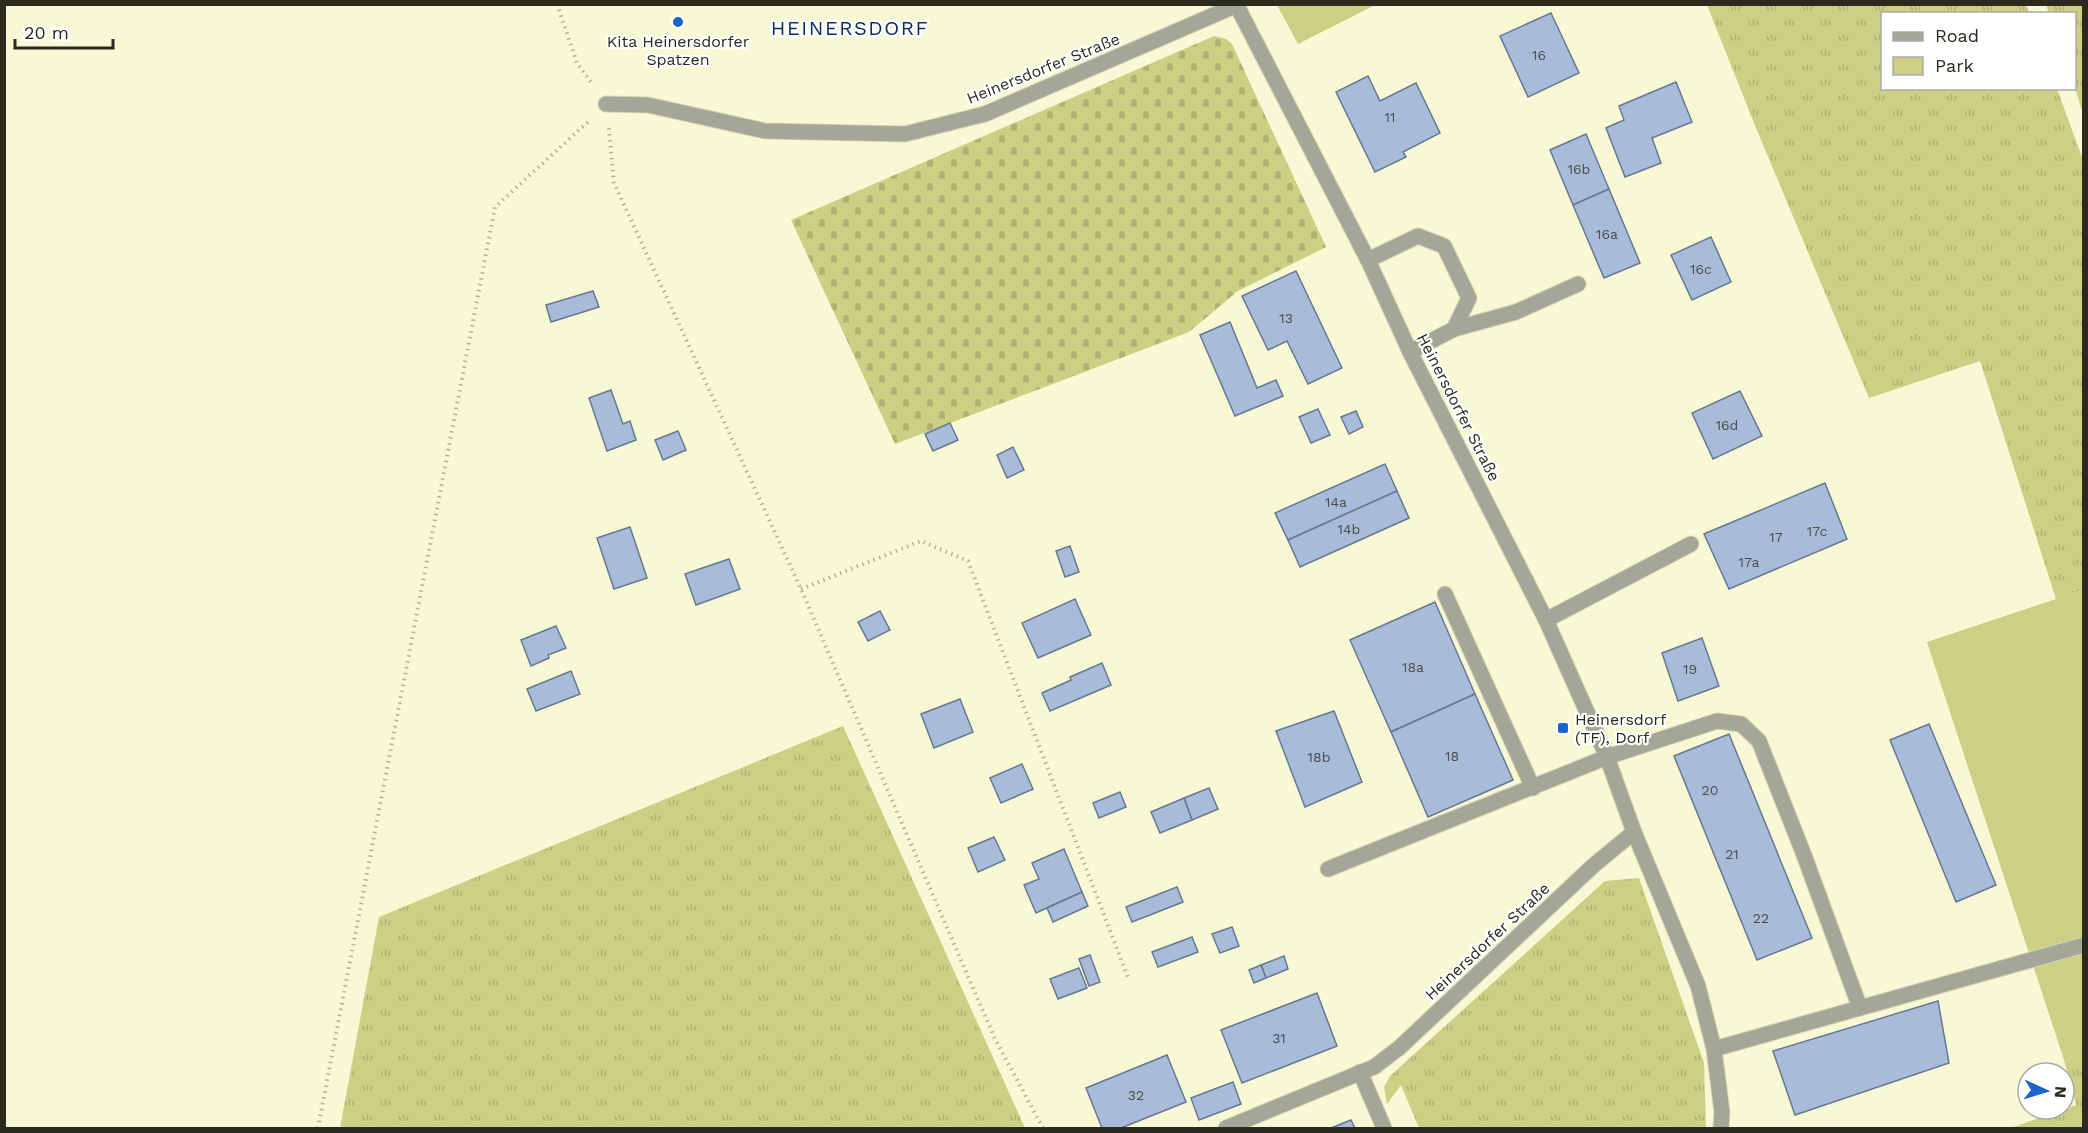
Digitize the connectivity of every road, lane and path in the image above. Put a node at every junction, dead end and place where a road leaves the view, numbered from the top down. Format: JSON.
{"nodes":[{"id":1,"x":557,"y":4,"type":"edge"},
{"id":2,"x":1237,"y":5,"type":"edge"},
{"id":3,"x":606,"y":104,"type":"junction"},
{"id":4,"x":1368,"y":260,"type":"junction"},
{"id":5,"x":1578,"y":284,"type":"dead end"},
{"id":6,"x":1454,"y":328,"type":"junction"},
{"id":7,"x":1410,"y":352,"type":"junction"},
{"id":8,"x":1691,"y":544,"type":"dead end"},
{"id":9,"x":801,"y":589,"type":"junction"},
{"id":10,"x":1445,"y":594,"type":"dead end"},
{"id":11,"x":1546,"y":621,"type":"junction"},
{"id":12,"x":1607,"y":757,"type":"junction"},
{"id":13,"x":1533,"y":788,"type":"junction"},
{"id":14,"x":1634,"y":832,"type":"junction"},
{"id":15,"x":1328,"y":869,"type":"dead end"},
{"id":16,"x":2084,"y":945,"type":"edge"},
{"id":17,"x":1129,"y":980,"type":"dead end"},
{"id":18,"x":1860,"y":1008,"type":"junction"},
{"id":19,"x":1714,"y":1049,"type":"junction"},
{"id":20,"x":1360,"y":1072,"type":"junction"},
{"id":21,"x":318,"y":1128,"type":"edge"},
{"id":22,"x":1043,"y":1128,"type":"edge"},
{"id":23,"x":1226,"y":1128,"type":"edge"},
{"id":24,"x":1384,"y":1128,"type":"edge"},
{"id":25,"x":1721,"y":1128,"type":"edge"}],
"edges":[{"from":1,"to":3,"type":"path"},
{"from":2,"to":3,"type":"street","name":"Heinersdorfer Straße"},
{"from":2,"to":4,"type":"street","name":"Heinersdorfer Straße"},
{"from":3,"to":9,"type":"path"},
{"from":3,"to":21,"type":"path"},
{"from":4,"to":6,"type":"street"},
{"from":4,"to":7,"type":"street","name":"Heinersdorfer Straße"},
{"from":5,"to":6,"type":"street"},
{"from":6,"to":7,"type":"street"},
{"from":7,"to":11,"type":"street","name":"Heinersdorfer Straße"},
{"from":8,"to":11,"type":"street"},
{"from":9,"to":17,"type":"path"},
{"from":9,"to":22,"type":"path"},
{"from":10,"to":13,"type":"street"},
{"from":11,"to":12,"type":"street","name":"Heinersdorfer Straße"},
{"from":12,"to":13,"type":"street"},
{"from":12,"to":14,"type":"street","name":"Heinersdorfer Straße"},
{"from":12,"to":18,"type":"street"},
{"from":13,"to":15,"type":"street"},
{"from":14,"to":19,"type":"street","name":"Heinersdorfer Straße"},
{"from":14,"to":20,"type":"street","name":"Heinersdorfer Straße"},
{"from":16,"to":18,"type":"street"},
{"from":18,"to":19,"type":"street"},
{"from":19,"to":25,"type":"street","name":"Heinersdorfer Straße"},
{"from":20,"to":23,"type":"street","name":"Heinersdorfer Straße"},
{"from":20,"to":24,"type":"street"}]}
